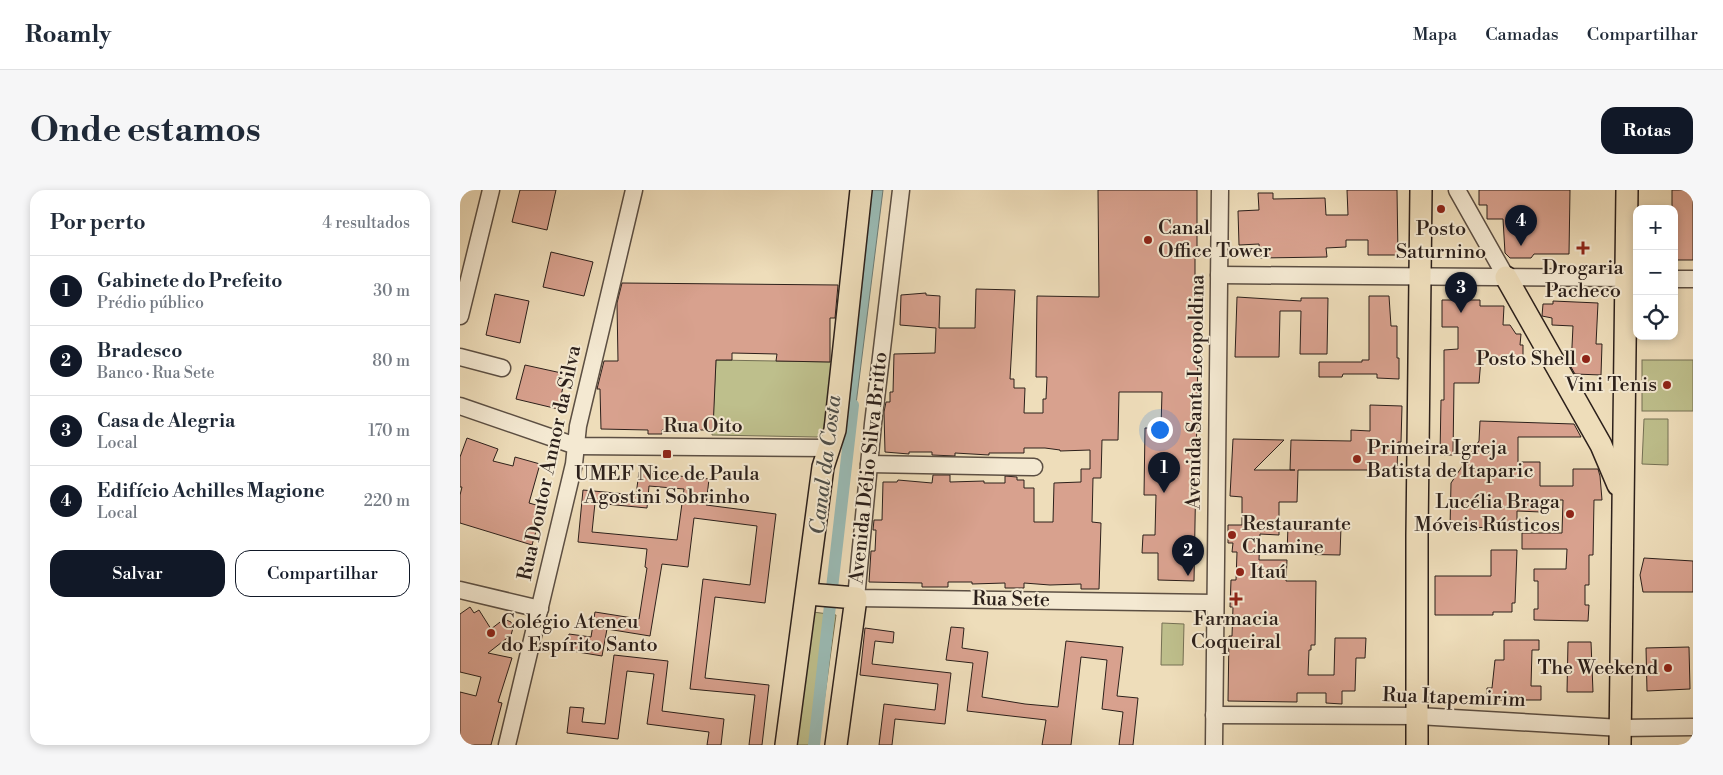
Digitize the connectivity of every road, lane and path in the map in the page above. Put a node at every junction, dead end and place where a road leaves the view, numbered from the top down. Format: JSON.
{"nodes":[{"id":1,"x":491,"y":190,"type":"edge"},
{"id":2,"x":634,"y":190,"type":"edge"},
{"id":3,"x":861,"y":190,"type":"edge"},
{"id":4,"x":901,"y":190,"type":"edge"},
{"id":5,"x":1220,"y":190,"type":"edge"},
{"id":6,"x":1421,"y":190,"type":"edge"},
{"id":7,"x":1457,"y":190,"type":"edge"},
{"id":8,"x":1627,"y":190,"type":"edge"},
{"id":9,"x":1219,"y":275,"type":"junction"},
{"id":10,"x":1419,"y":275,"type":"junction"},
{"id":11,"x":1506,"y":277,"type":"junction"},
{"id":12,"x":1631,"y":278,"type":"edge"},
{"id":13,"x":1678,"y":279,"type":"edge"},
{"id":14,"x":1693,"y":279,"type":"edge"},
{"id":15,"x":460,"y":316,"type":"edge"},
{"id":16,"x":460,"y":357,"type":"edge"},
{"id":17,"x":502,"y":368,"type":"dead end"},
{"id":18,"x":460,"y":406,"type":"edge"},
{"id":19,"x":576,"y":446,"type":"junction"},
{"id":20,"x":829,"y":448,"type":"junction"},
{"id":21,"x":869,"y":464,"type":"junction"},
{"id":22,"x":1034,"y":467,"type":"dead end"},
{"id":23,"x":1622,"y":498,"type":"junction"},
{"id":24,"x":460,"y":590,"type":"edge"},
{"id":25,"x":831,"y":596,"type":"junction"},
{"id":26,"x":1215,"y":603,"type":"junction"},
{"id":27,"x":540,"y":609,"type":"junction"},
{"id":28,"x":1214,"y":715,"type":"junction"},
{"id":29,"x":1418,"y":716,"type":"junction"},
{"id":30,"x":1693,"y":727,"type":"edge"},
{"id":31,"x":1621,"y":736,"type":"edge"},
{"id":32,"x":507,"y":745,"type":"edge"},
{"id":33,"x":786,"y":745,"type":"edge"},
{"id":34,"x":836,"y":745,"type":"edge"},
{"id":35,"x":1214,"y":745,"type":"edge"},
{"id":36,"x":1417,"y":745,"type":"edge"}],
"edges":[{"from":1,"to":15,"type":"street"},
{"from":2,"to":19,"type":"street","name":"Rua Doutor Annor da Silva"},
{"from":3,"to":20,"type":"main road","name":"Avenida Délio Silva Britto"},
{"from":4,"to":21,"type":"street","name":"Avenida Délio Silva Britto"},
{"from":5,"to":9,"type":"street","name":"Avenida Santa Leopoldina"},
{"from":6,"to":10,"type":"main road"},
{"from":7,"to":11,"type":"street"},
{"from":8,"to":12,"type":"main road"},
{"from":9,"to":10,"type":"street"},
{"from":9,"to":26,"type":"street","name":"Avenida Santa Leopoldina"},
{"from":10,"to":11,"type":"street"},
{"from":10,"to":29,"type":"main road"},
{"from":11,"to":12,"type":"street"},
{"from":11,"to":23,"type":"main road"},
{"from":12,"to":23,"type":"main road"},
{"from":13,"to":14,"type":"street"},
{"from":16,"to":17,"type":"street"},
{"from":18,"to":19,"type":"street","name":"Rua Oito"},
{"from":19,"to":20,"type":"street","name":"Rua Oito"},
{"from":19,"to":27,"type":"street","name":"Rua Doutor Annor da Silva"},
{"from":20,"to":25,"type":"main road","name":"Avenida Délio Silva Britto"},
{"from":21,"to":22,"type":"street"},
{"from":21,"to":25,"type":"street","name":"Avenida Délio Silva Britto"},
{"from":23,"to":31,"type":"main road"},
{"from":24,"to":27,"type":"street"},
{"from":25,"to":26,"type":"street","name":"Rua Sete"},
{"from":25,"to":33,"type":"main road","name":"Avenida Délio Silva Britto"},
{"from":25,"to":34,"type":"main road","name":"Avenida Délio Silva Britto"},
{"from":26,"to":28,"type":"street","name":"Avenida Santa Leopoldina"},
{"from":27,"to":32,"type":"street","name":"Rua Doutor Annor da Silva"},
{"from":28,"to":29,"type":"street","name":"Rua Itapemirim"},
{"from":28,"to":35,"type":"street","name":"Avenida Santa Leopoldina"},
{"from":29,"to":31,"type":"street","name":"Rua Itapemirim"},
{"from":29,"to":36,"type":"main road"},
{"from":30,"to":31,"type":"street","name":"Rua Itapemirim"}]}
